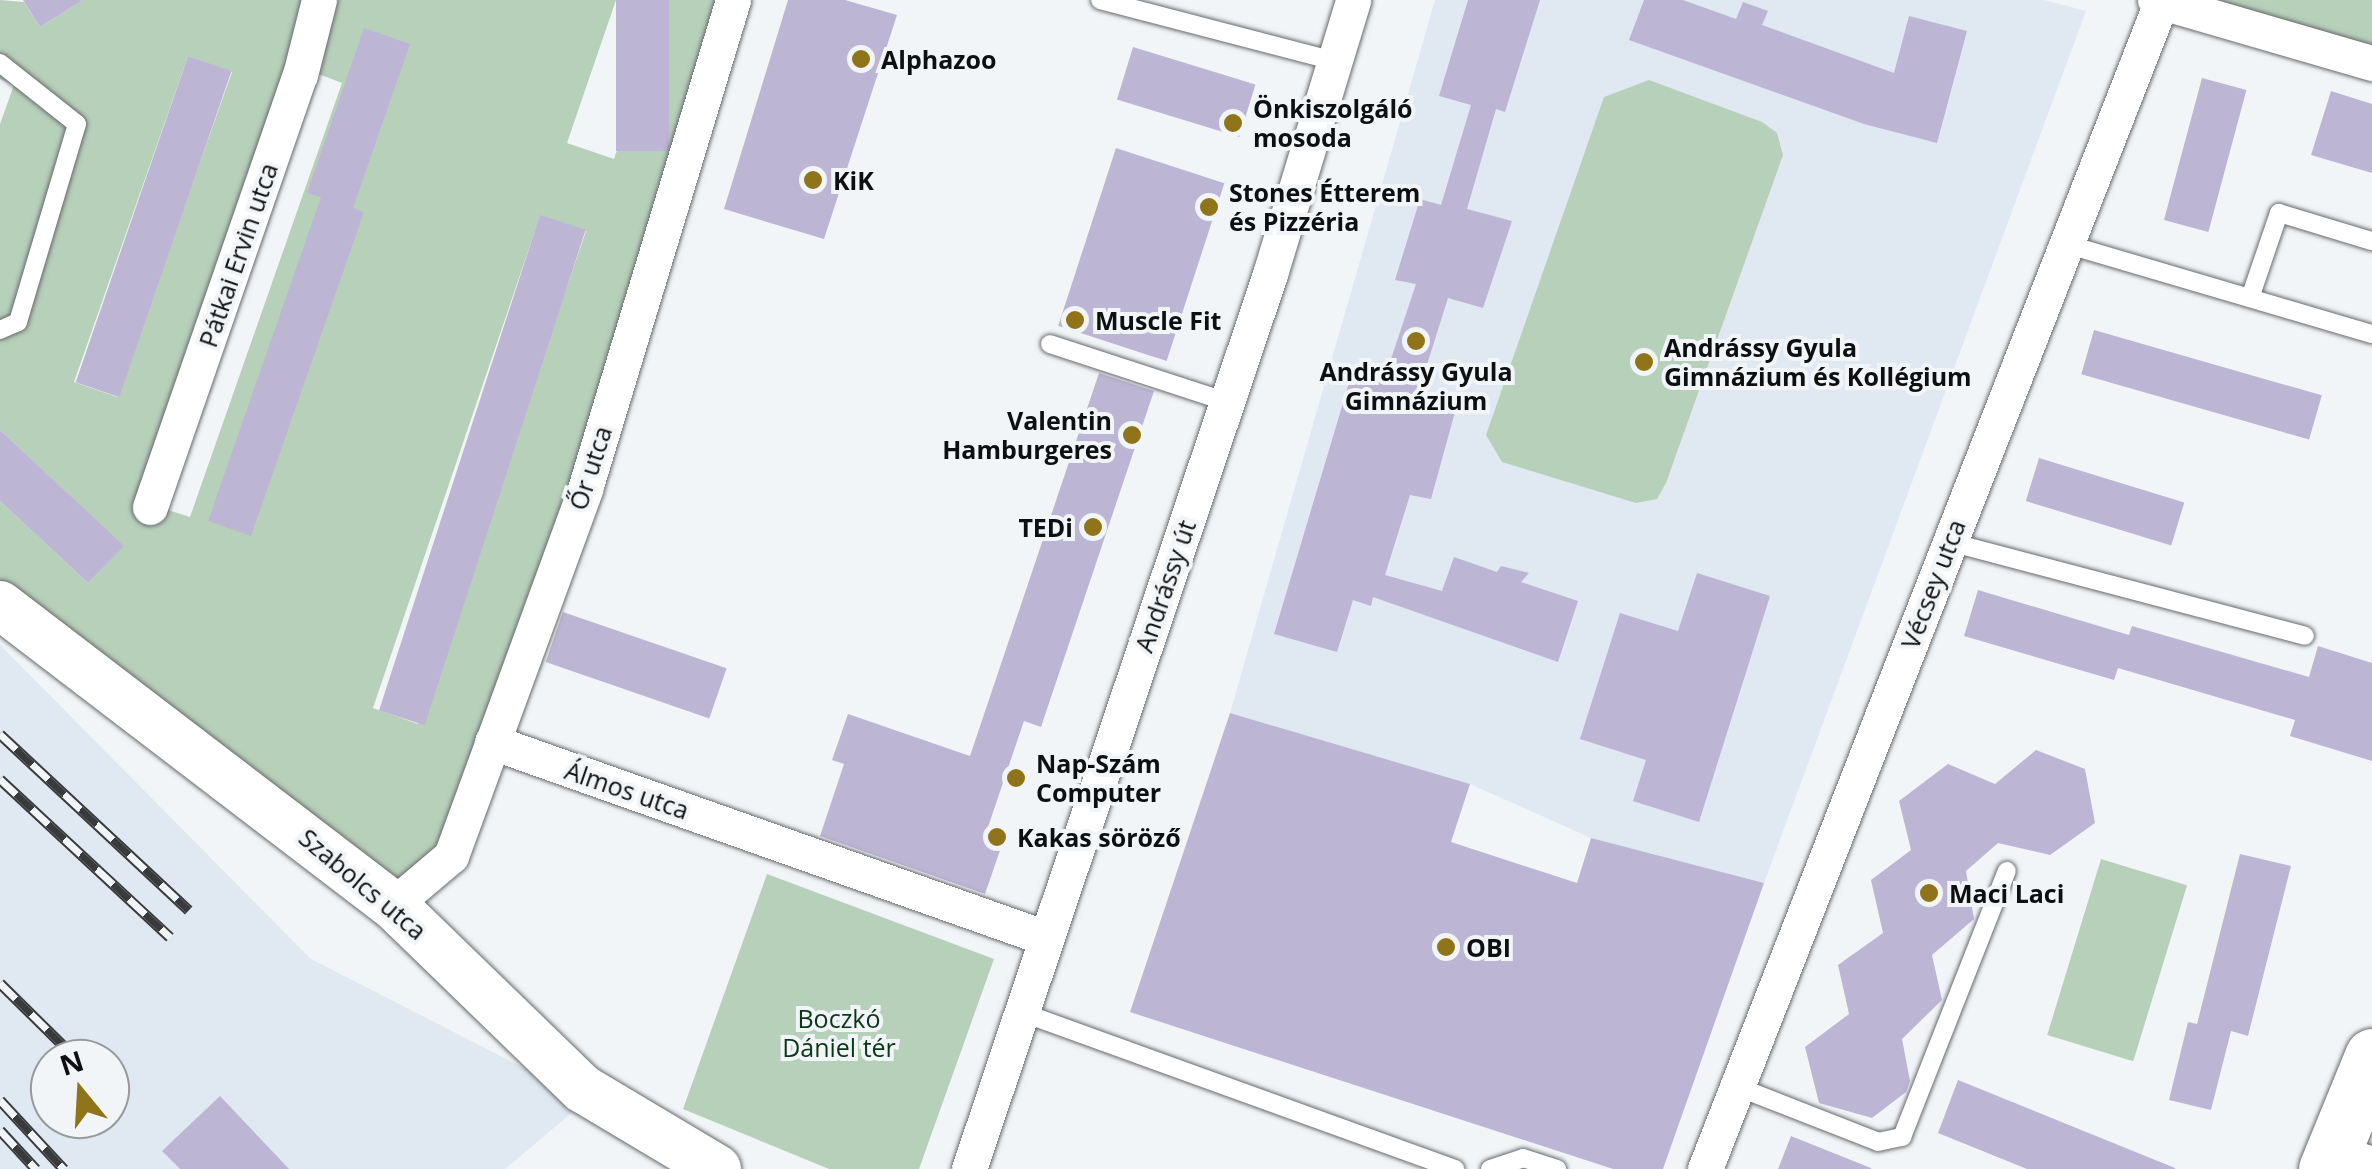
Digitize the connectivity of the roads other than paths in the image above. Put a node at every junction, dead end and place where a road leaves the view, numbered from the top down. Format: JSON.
{"nodes":[{"id":1,"x":320,"y":0,"type":"edge"},
{"id":2,"x":732,"y":0,"type":"edge"},
{"id":3,"x":1100,"y":0,"type":"edge"},
{"id":4,"x":1353,"y":0,"type":"edge"},
{"id":5,"x":2160,"y":1,"type":"edge"},
{"id":6,"x":1335,"y":60,"type":"junction"},
{"id":7,"x":2372,"y":63,"type":"edge"},
{"id":8,"x":0,"y":64,"type":"edge"},
{"id":9,"x":2372,"y":241,"type":"edge"},
{"id":10,"x":2066,"y":244,"type":"junction"},
{"id":11,"x":2250,"y":298,"type":"junction"},
{"id":12,"x":0,"y":330,"type":"edge"},
{"id":13,"x":2372,"y":334,"type":"edge"},
{"id":14,"x":1050,"y":344,"type":"dead end"},
{"id":15,"x":1226,"y":402,"type":"junction"},
{"id":16,"x":150,"y":508,"type":"dead end"},
{"id":17,"x":1950,"y":542,"type":"junction"},
{"id":18,"x":0,"y":605,"type":"edge"},
{"id":19,"x":2304,"y":636,"type":"dead end"},
{"id":20,"x":492,"y":742,"type":"junction"},
{"id":21,"x":2007,"y":871,"type":"dead end"},
{"id":22,"x":393,"y":905,"type":"junction"},
{"id":23,"x":1046,"y":938,"type":"junction"},
{"id":24,"x":1021,"y":1012,"type":"junction"},
{"id":25,"x":2372,"y":1056,"type":"edge"},
{"id":26,"x":1738,"y":1087,"type":"junction"},
{"id":27,"x":2344,"y":1162,"type":"edge"},
{"id":28,"x":717,"y":1169,"type":"edge"},
{"id":29,"x":969,"y":1169,"type":"edge"},
{"id":30,"x":1455,"y":1169,"type":"edge"},
{"id":31,"x":1490,"y":1169,"type":"edge"},
{"id":32,"x":1556,"y":1169,"type":"edge"},
{"id":33,"x":1704,"y":1169,"type":"edge"}],
"edges":[{"from":1,"to":16,"type":"street","name":"Pátkai Ervin utca"},
{"from":2,"to":20,"type":"street","name":"Őr utca"},
{"from":3,"to":6,"type":"lane"},
{"from":4,"to":6,"type":"street","name":"Andrássy út"},
{"from":5,"to":7,"type":"street"},
{"from":5,"to":10,"type":"street","name":"Vécsey utca"},
{"from":6,"to":15,"type":"street","name":"Andrássy út"},
{"from":8,"to":12,"type":"lane"},
{"from":9,"to":11,"type":"lane"},
{"from":10,"to":11,"type":"lane"},
{"from":10,"to":17,"type":"street","name":"Vécsey utca"},
{"from":11,"to":13,"type":"lane"},
{"from":14,"to":15,"type":"lane"},
{"from":15,"to":23,"type":"street","name":"Andrássy út"},
{"from":17,"to":19,"type":"lane"},
{"from":17,"to":26,"type":"street","name":"Vécsey utca"},
{"from":18,"to":22,"type":"street","name":"Szabolcs utca"},
{"from":20,"to":22,"type":"street","name":"Őr utca"},
{"from":20,"to":23,"type":"street","name":"Álmos utca"},
{"from":21,"to":26,"type":"lane"},
{"from":22,"to":28,"type":"street","name":"Szabolcs utca"},
{"from":23,"to":24,"type":"street","name":"Andrássy út"},
{"from":24,"to":29,"type":"street","name":"Andrássy út"},
{"from":24,"to":30,"type":"lane"},
{"from":25,"to":27,"type":"main road"},
{"from":26,"to":33,"type":"street","name":"Vécsey utca"},
{"from":31,"to":32,"type":"lane"}]}
